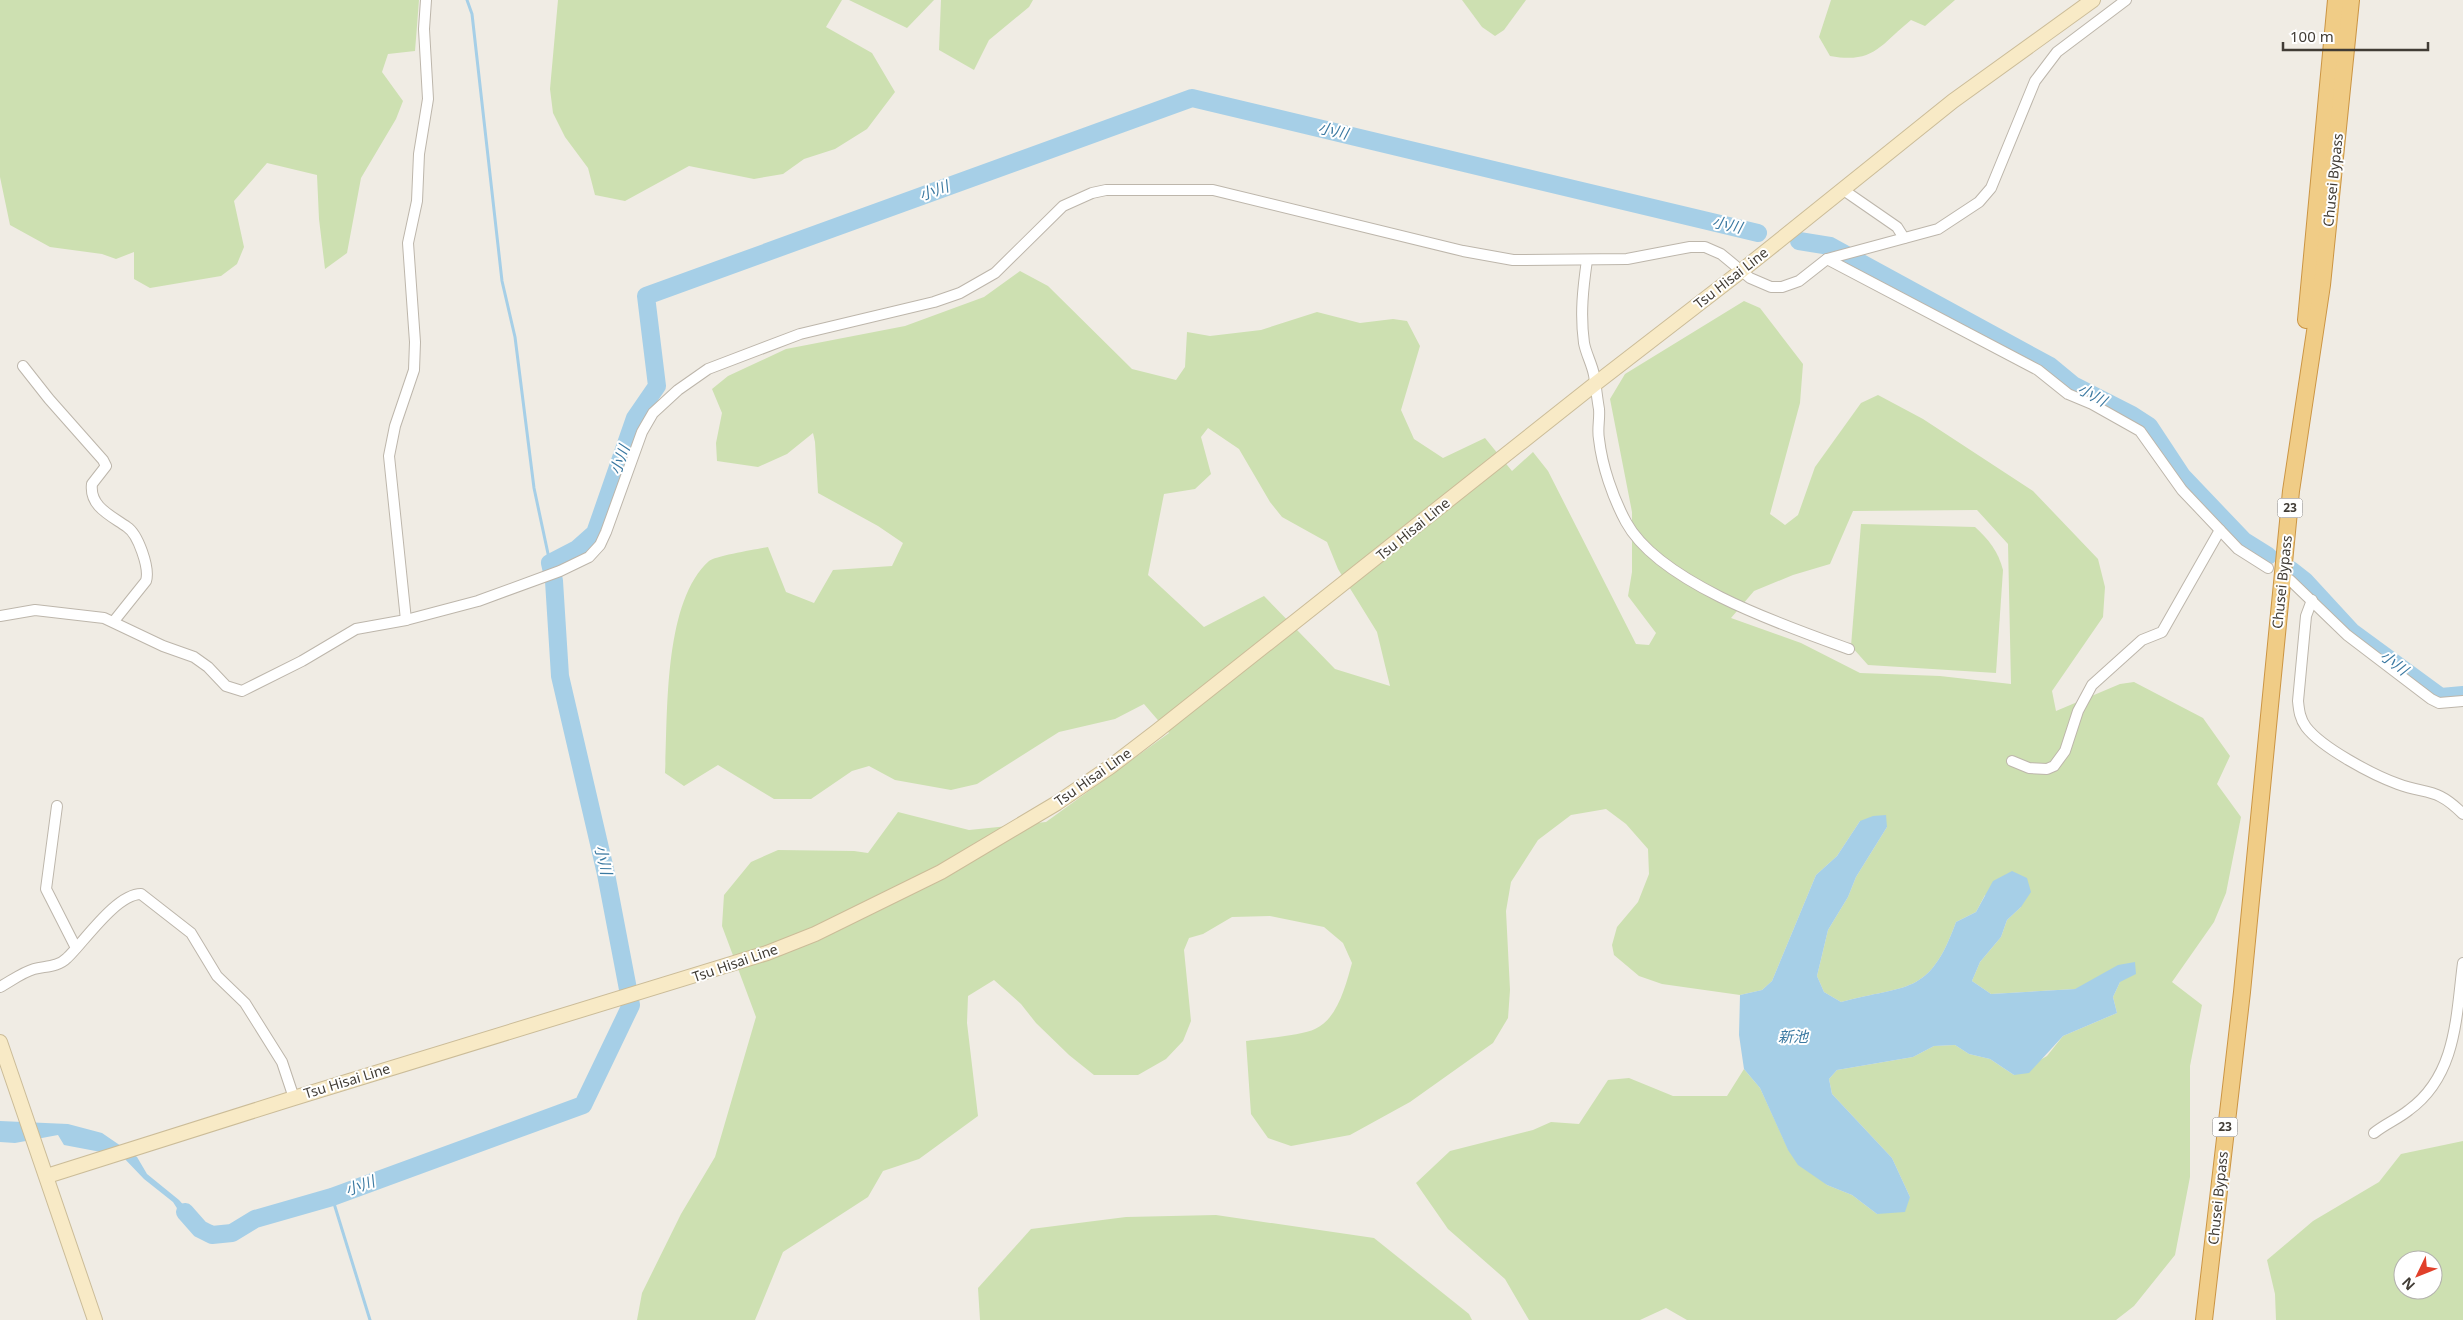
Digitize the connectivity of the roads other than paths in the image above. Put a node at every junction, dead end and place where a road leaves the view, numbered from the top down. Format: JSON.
{"nodes":[{"id":1,"x":426,"y":0,"type":"edge"},
{"id":2,"x":2093,"y":0,"type":"edge"},
{"id":3,"x":2126,"y":0,"type":"edge"},
{"id":4,"x":2336,"y":0,"type":"edge"},
{"id":5,"x":2351,"y":0,"type":"edge"},
{"id":6,"x":2068,"y":18,"type":"junction"},
{"id":7,"x":2074,"y":39,"type":"junction"},
{"id":8,"x":1842,"y":189,"type":"junction"},
{"id":9,"x":1904,"y":238,"type":"junction"},
{"id":10,"x":1826,"y":259,"type":"junction"},
{"id":11,"x":1586,"y":260,"type":"junction"},
{"id":12,"x":1740,"y":272,"type":"junction"},
{"id":13,"x":23,"y":366,"type":"dead end"},
{"id":14,"x":1595,"y":384,"type":"junction"},
{"id":15,"x":2220,"y":530,"type":"junction"},
{"id":16,"x":2268,"y":568,"type":"dead end"},
{"id":17,"x":2290,"y":580,"type":"dead end"},
{"id":18,"x":2312,"y":600,"type":"junction"},
{"id":19,"x":0,"y":616,"type":"edge"},
{"id":20,"x":406,"y":620,"type":"junction"},
{"id":21,"x":114,"y":621,"type":"junction"},
{"id":22,"x":1849,"y":649,"type":"dead end"},
{"id":23,"x":2463,"y":701,"type":"edge"},
{"id":24,"x":2012,"y":761,"type":"dead end"},
{"id":25,"x":57,"y":806,"type":"dead end"},
{"id":26,"x":2463,"y":814,"type":"edge"},
{"id":27,"x":76,"y":948,"type":"junction"},
{"id":28,"x":2463,"y":963,"type":"edge"},
{"id":29,"x":0,"y":987,"type":"edge"},
{"id":30,"x":2238,"y":1016,"type":"junction"},
{"id":31,"x":0,"y":1042,"type":"edge"},
{"id":32,"x":294,"y":1098,"type":"junction"},
{"id":33,"x":2374,"y":1133,"type":"dead end"},
{"id":34,"x":47,"y":1176,"type":"junction"},
{"id":35,"x":2205,"y":1314,"type":"edge"},
{"id":36,"x":95,"y":1320,"type":"edge"}],
"edges":[{"from":1,"to":20,"type":"street"},
{"from":2,"to":6,"type":"main road","name":"Tsu Hisai Line"},
{"from":3,"to":7,"type":"street"},
{"from":4,"to":30,"type":"highway","name":"Chusei Bypass","number":"23"},
{"from":5,"to":30,"type":"highway","name":"Chusei Bypass","number":"23"},
{"from":6,"to":7,"type":"street"},
{"from":6,"to":8,"type":"main road","name":"Tsu Hisai Line"},
{"from":7,"to":9,"type":"street"},
{"from":8,"to":9,"type":"street"},
{"from":8,"to":12,"type":"main road","name":"Tsu Hisai Line"},
{"from":9,"to":10,"type":"street"},
{"from":10,"to":12,"type":"street"},
{"from":10,"to":15,"type":"street"},
{"from":11,"to":12,"type":"street"},
{"from":11,"to":14,"type":"street"},
{"from":11,"to":20,"type":"street"},
{"from":12,"to":14,"type":"main road","name":"Tsu Hisai Line"},
{"from":13,"to":21,"type":"street"},
{"from":14,"to":22,"type":"street"},
{"from":14,"to":32,"type":"main road","name":"Tsu Hisai Line"},
{"from":15,"to":16,"type":"street"},
{"from":15,"to":24,"type":"street"},
{"from":17,"to":18,"type":"street"},
{"from":18,"to":23,"type":"street"},
{"from":18,"to":26,"type":"street"},
{"from":19,"to":21,"type":"street"},
{"from":20,"to":21,"type":"street"},
{"from":25,"to":27,"type":"street"},
{"from":27,"to":29,"type":"street"},
{"from":27,"to":32,"type":"street"},
{"from":28,"to":33,"type":"street"},
{"from":30,"to":35,"type":"highway","name":"Chusei Bypass","number":"23"},
{"from":31,"to":34,"type":"main road"},
{"from":32,"to":34,"type":"main road","name":"Tsu Hisai Line"},
{"from":34,"to":36,"type":"main road"}]}
